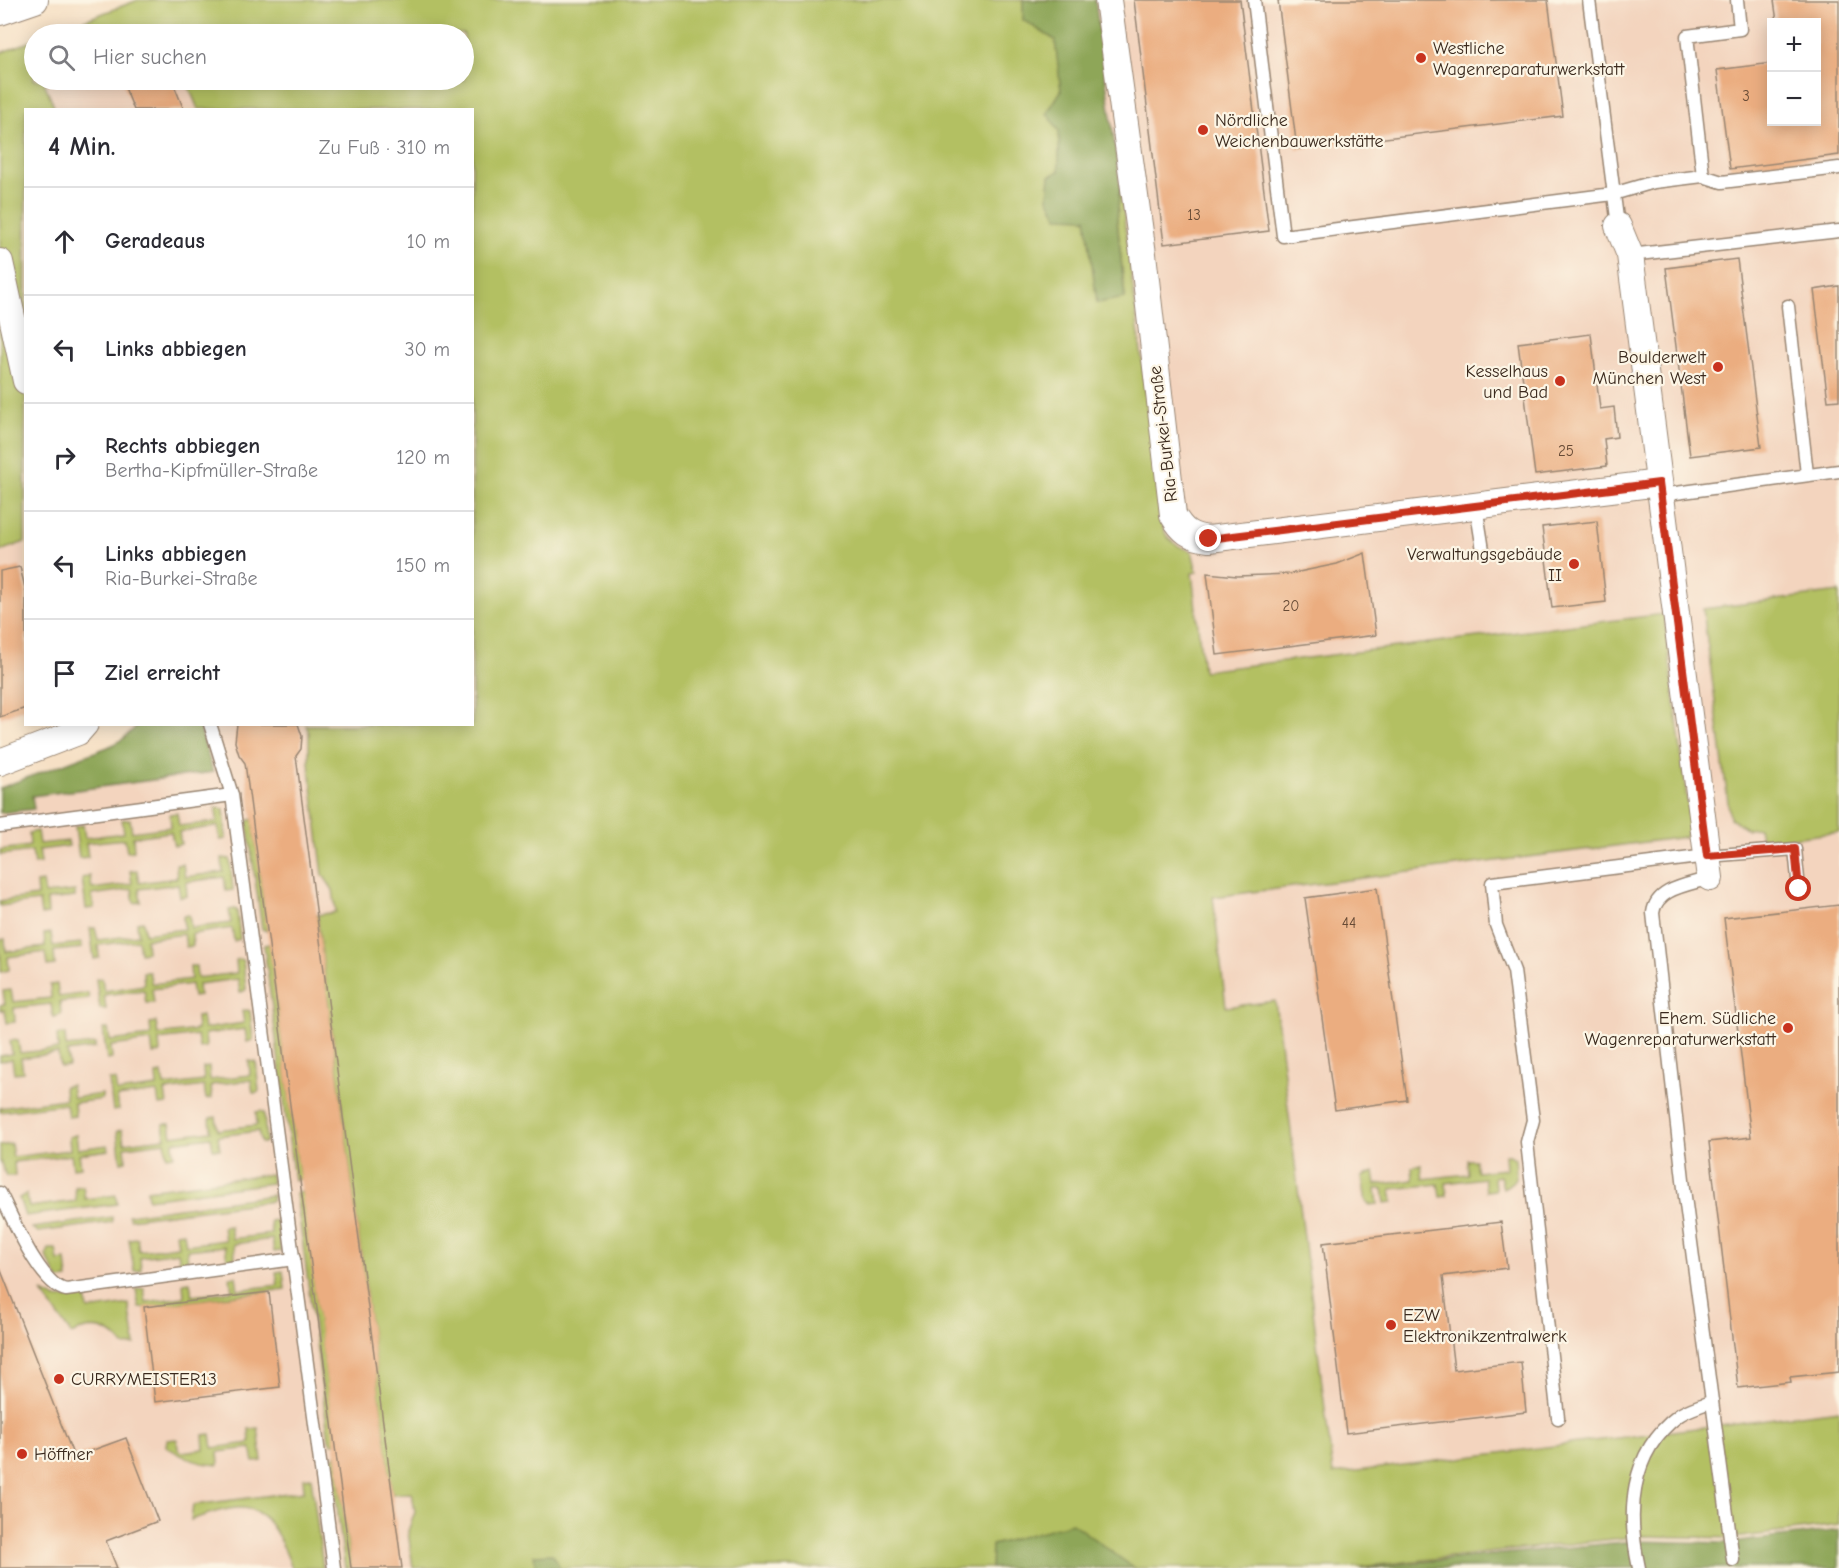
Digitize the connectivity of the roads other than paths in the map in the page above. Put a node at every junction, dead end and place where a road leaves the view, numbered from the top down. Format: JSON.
{"nodes":[{"id":1,"x":34,"y":0,"type":"edge"},
{"id":2,"x":1108,"y":0,"type":"edge"},
{"id":3,"x":1254,"y":0,"type":"edge"},
{"id":4,"x":1589,"y":0,"type":"edge"},
{"id":5,"x":1737,"y":0,"type":"edge"},
{"id":6,"x":0,"y":12,"type":"edge"},
{"id":7,"x":1839,"y":168,"type":"edge"},
{"id":8,"x":1703,"y":176,"type":"junction"},
{"id":9,"x":1613,"y":194,"type":"junction"},
{"id":10,"x":1618,"y":226,"type":"joint"},
{"id":11,"x":1839,"y":231,"type":"edge"},
{"id":12,"x":1630,"y":255,"type":"junction"},
{"id":13,"x":0,"y":262,"type":"edge"},
{"id":14,"x":1788,"y":306,"type":"dead end"},
{"id":15,"x":24,"y":372,"type":"edge"},
{"id":16,"x":1839,"y":471,"type":"edge"},
{"id":17,"x":1807,"y":474,"type":"junction"},
{"id":18,"x":1660,"y":489,"type":"junction"},
{"id":19,"x":1476,"y":506,"type":"junction"},
{"id":20,"x":1483,"y":550,"type":"dead end"},
{"id":21,"x":84,"y":726,"type":"edge"},
{"id":22,"x":211,"y":726,"type":"edge"},
{"id":23,"x":0,"y":762,"type":"edge"},
{"id":24,"x":232,"y":795,"type":"junction"},
{"id":25,"x":0,"y":826,"type":"edge"},
{"id":26,"x":1708,"y":867,"type":"junction"},
{"id":27,"x":1799,"y":889,"type":"dead end"},
{"id":28,"x":0,"y":1193,"type":"edge"},
{"id":29,"x":294,"y":1259,"type":"junction"},
{"id":30,"x":1712,"y":1401,"type":"junction"},
{"id":31,"x":1558,"y":1418,"type":"dead end"},
{"id":32,"x":1733,"y":1560,"type":"dead end"},
{"id":33,"x":334,"y":1568,"type":"edge"},
{"id":34,"x":1639,"y":1568,"type":"edge"}],
"edges":[{"from":1,"to":6,"type":"street"},
{"from":2,"to":19,"type":"street","name":"Ria-Burkei-Straße"},
{"from":3,"to":9,"type":"lane"},
{"from":4,"to":9,"type":"lane"},
{"from":5,"to":8,"type":"lane"},
{"from":7,"to":8,"type":"lane"},
{"from":8,"to":9,"type":"lane"},
{"from":9,"to":10,"type":"lane"},
{"from":10,"to":12,"type":"street"},
{"from":11,"to":12,"type":"lane"},
{"from":12,"to":18,"type":"street"},
{"from":13,"to":15,"type":"street"},
{"from":14,"to":17,"type":"lane"},
{"from":16,"to":17,"type":"lane"},
{"from":17,"to":18,"type":"lane"},
{"from":18,"to":19,"type":"street","name":"Ria-Burkei-Straße"},
{"from":18,"to":26,"type":"street"},
{"from":19,"to":20,"type":"lane"},
{"from":21,"to":23,"type":"street"},
{"from":22,"to":24,"type":"lane"},
{"from":24,"to":25,"type":"lane"},
{"from":24,"to":29,"type":"lane"},
{"from":26,"to":27,"type":"lane"},
{"from":26,"to":30,"type":"lane"},
{"from":26,"to":31,"type":"lane"},
{"from":28,"to":29,"type":"lane"},
{"from":29,"to":33,"type":"lane"},
{"from":30,"to":32,"type":"lane"},
{"from":30,"to":34,"type":"lane"}]}
